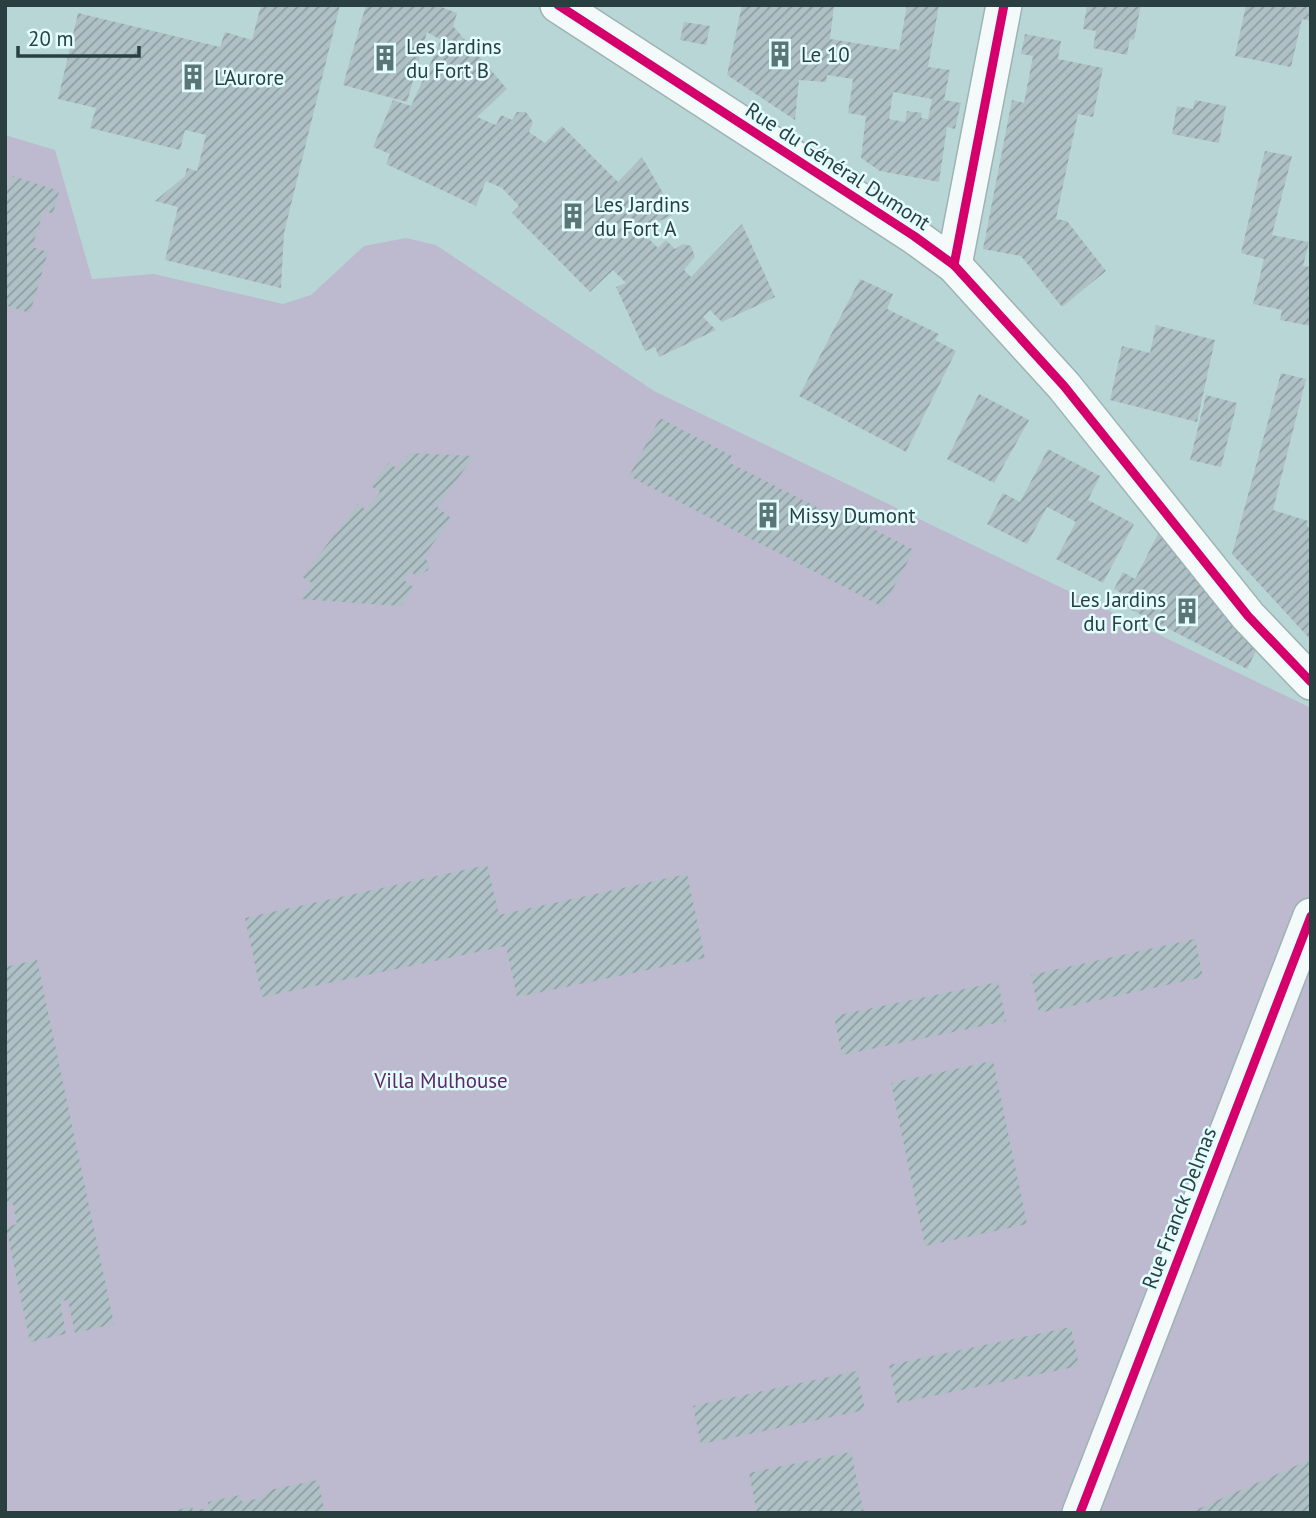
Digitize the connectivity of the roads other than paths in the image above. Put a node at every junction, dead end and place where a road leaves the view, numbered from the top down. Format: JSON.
{"nodes":[{"id":1,"x":558,"y":5,"type":"edge"},
{"id":2,"x":1004,"y":5,"type":"edge"},
{"id":3,"x":954,"y":265,"type":"junction"},
{"id":4,"x":1311,"y":682,"type":"edge"},
{"id":5,"x":1311,"y":916,"type":"edge"},
{"id":6,"x":1080,"y":1513,"type":"edge"}],
"edges":[{"from":1,"to":3,"type":"street","name":"Rue du Général Dumont"},
{"from":2,"to":3,"type":"street"},
{"from":3,"to":4,"type":"street","name":"Rue du Général Dumont"},
{"from":5,"to":6,"type":"street","name":"Rue Franck Delmas"}]}
